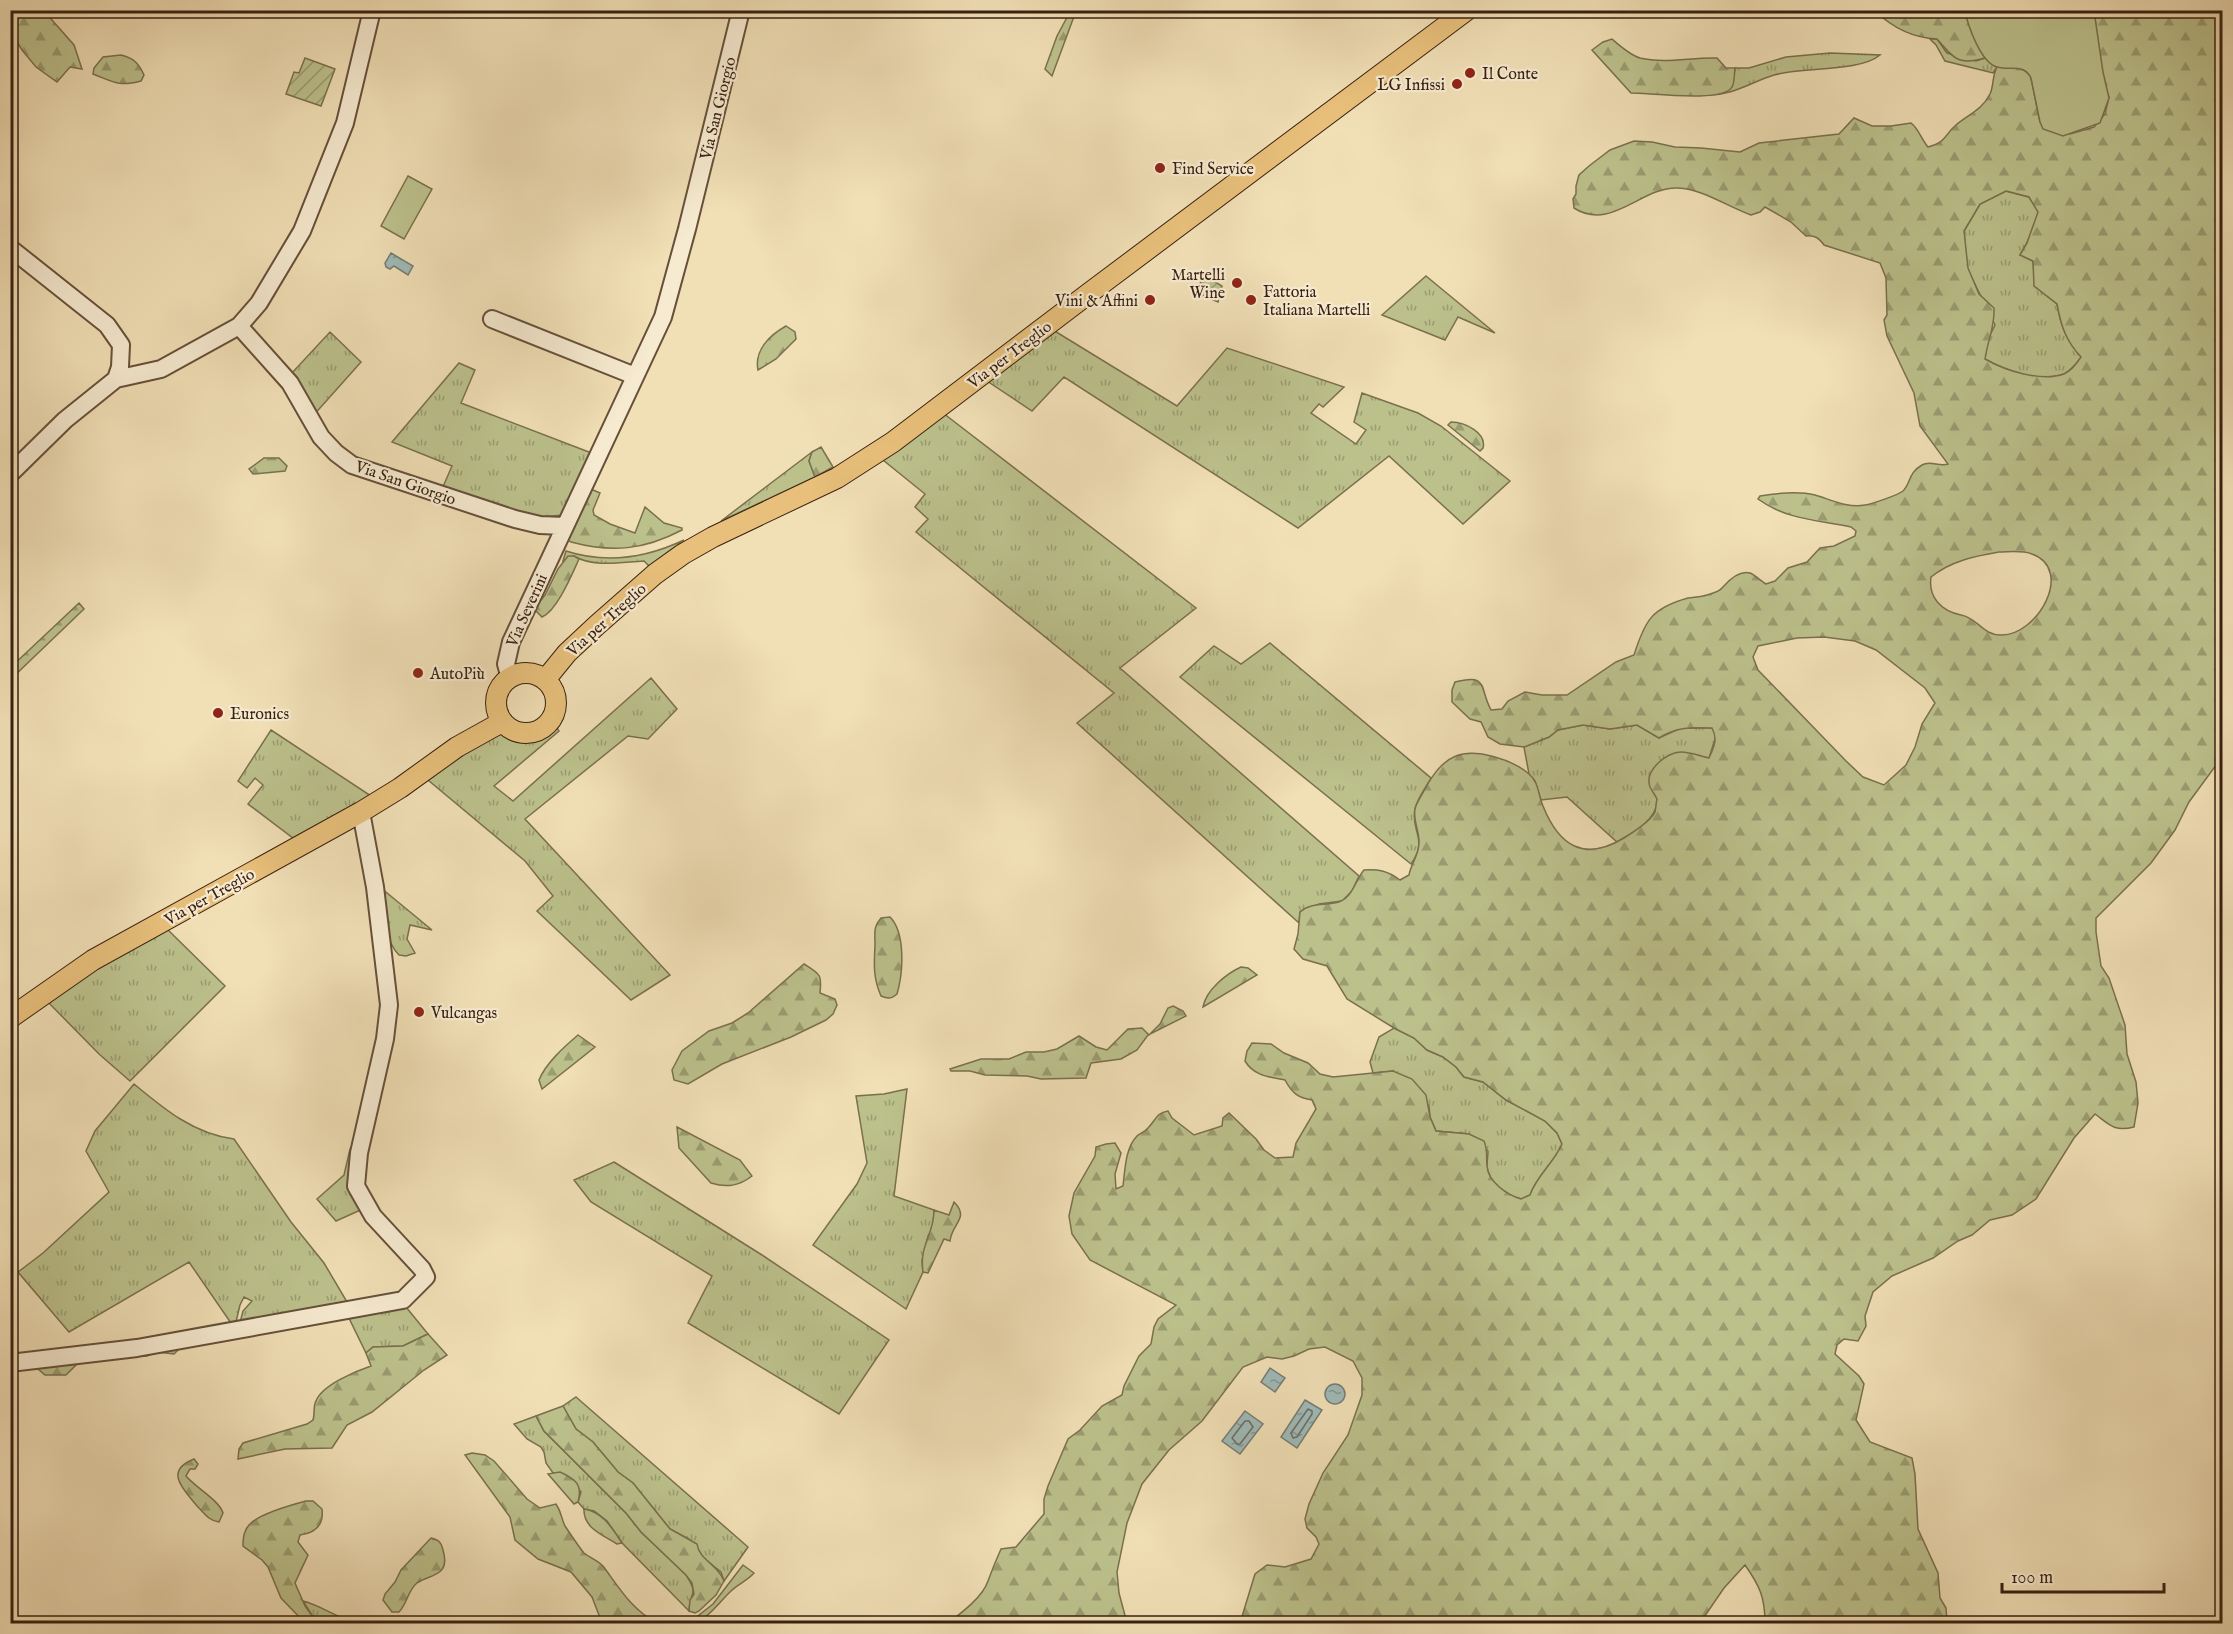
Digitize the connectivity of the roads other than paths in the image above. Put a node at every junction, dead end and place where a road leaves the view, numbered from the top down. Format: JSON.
{"nodes":[{"id":1,"x":372,"y":10,"type":"edge"},
{"id":2,"x":741,"y":10,"type":"edge"},
{"id":3,"x":1467,"y":10,"type":"edge"},
{"id":4,"x":10,"y":248,"type":"edge"},
{"id":5,"x":492,"y":319,"type":"dead end"},
{"id":6,"x":238,"y":326,"type":"junction"},
{"id":7,"x":635,"y":376,"type":"junction"},
{"id":8,"x":116,"y":379,"type":"junction"},
{"id":9,"x":10,"y":474,"type":"edge"},
{"id":10,"x":564,"y":526,"type":"junction"},
{"id":11,"x":556,"y":543,"type":"joint"},
{"id":12,"x":510,"y":678,"type":"junction"},
{"id":13,"x":545,"y":680,"type":"junction"},
{"id":14,"x":502,"y":722,"type":"junction"},
{"id":15,"x":361,"y":812,"type":"junction"},
{"id":16,"x":10,"y":1018,"type":"edge"},
{"id":17,"x":10,"y":1363,"type":"edge"}],
"edges":[{"from":1,"to":6,"type":"street"},
{"from":2,"to":7,"type":"street","name":"Via San Giorgio"},
{"from":3,"to":13,"type":"main road","name":"Via per Treglio"},
{"from":4,"to":8,"type":"street"},
{"from":5,"to":7,"type":"street"},
{"from":6,"to":8,"type":"street"},
{"from":6,"to":10,"type":"street","name":"Via San Giorgio"},
{"from":7,"to":10,"type":"street","name":"Via San Giorgio"},
{"from":8,"to":9,"type":"street"},
{"from":10,"to":11,"type":"street","name":"Via San Giorgio"},
{"from":11,"to":12,"type":"street","name":"Via Severini"},
{"from":12,"to":13,"type":"main road"},
{"from":12,"to":14,"type":"main road"},
{"from":13,"to":14,"type":"main road"},
{"from":14,"to":15,"type":"main road","name":"Via per Treglio"},
{"from":15,"to":16,"type":"main road","name":"Via per Treglio"},
{"from":15,"to":17,"type":"street"}]}
